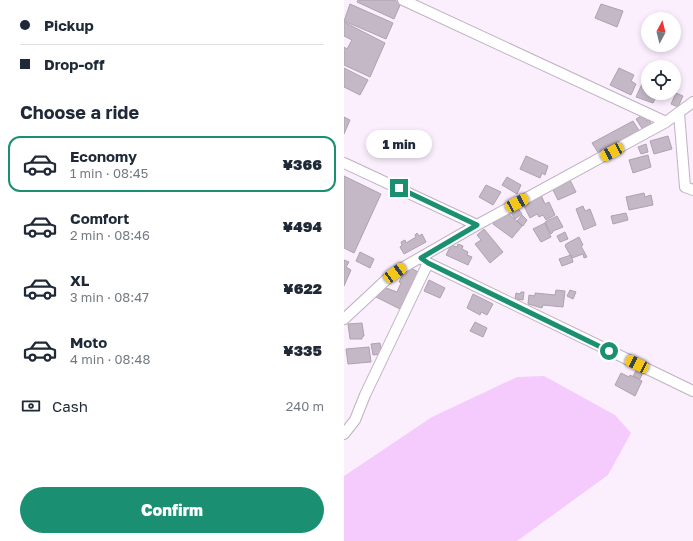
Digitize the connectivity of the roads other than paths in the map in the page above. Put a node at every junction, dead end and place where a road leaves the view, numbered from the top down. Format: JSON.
{"nodes":[{"id":1,"x":403,"y":0,"type":"edge"},
{"id":2,"x":693,"y":102,"type":"edge"},
{"id":3,"x":679,"y":112,"type":"junction"},
{"id":4,"x":666,"y":122,"type":"junction"},
{"id":5,"x":344,"y":163,"type":"edge"},
{"id":6,"x":693,"y":190,"type":"edge"},
{"id":7,"x":477,"y":225,"type":"junction"},
{"id":8,"x":424,"y":261,"type":"junction"},
{"id":9,"x":344,"y":319,"type":"edge"},
{"id":10,"x":693,"y":391,"type":"edge"},
{"id":11,"x":344,"y":434,"type":"edge"}],
"edges":[{"from":1,"to":4,"type":"street"},
{"from":2,"to":3,"type":"street"},
{"from":3,"to":4,"type":"street"},
{"from":3,"to":6,"type":"street"},
{"from":4,"to":7,"type":"street"},
{"from":5,"to":7,"type":"street"},
{"from":7,"to":8,"type":"street"},
{"from":8,"to":9,"type":"street"},
{"from":8,"to":10,"type":"street"},
{"from":8,"to":11,"type":"street"}]}
